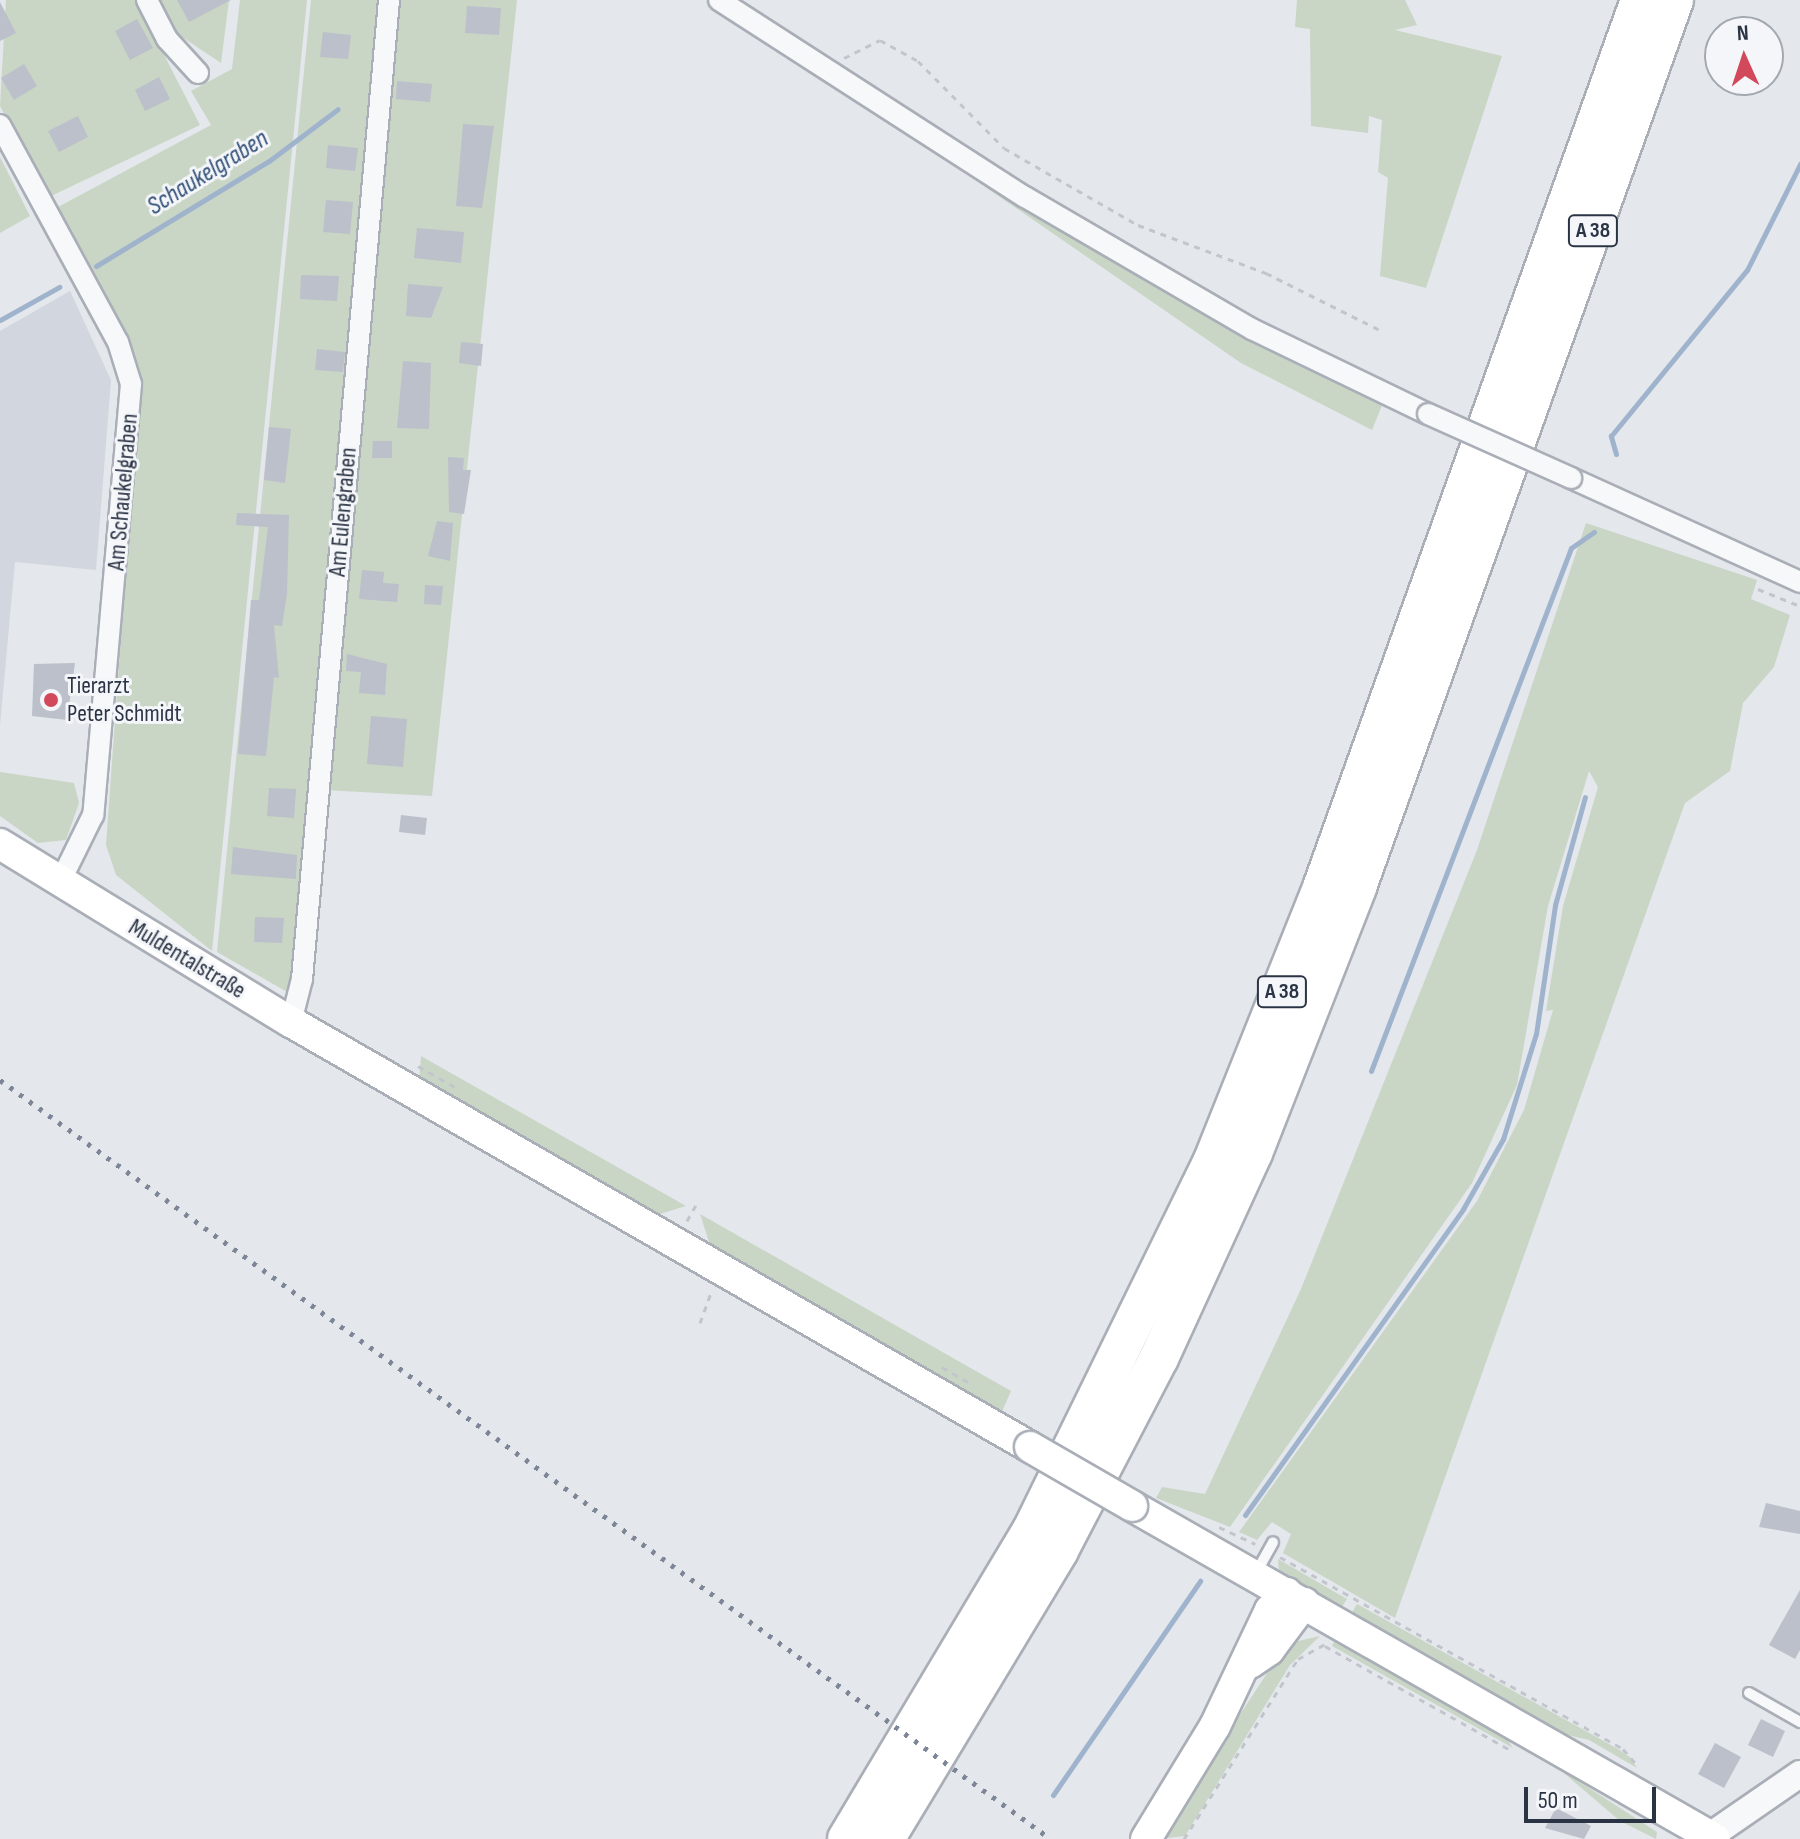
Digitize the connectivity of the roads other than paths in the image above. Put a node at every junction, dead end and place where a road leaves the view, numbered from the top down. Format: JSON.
{"nodes":[{"id":1,"x":147,"y":0,"type":"edge"},
{"id":2,"x":389,"y":0,"type":"edge"},
{"id":3,"x":719,"y":0,"type":"edge"},
{"id":4,"x":1640,"y":0,"type":"edge"},
{"id":5,"x":1674,"y":0,"type":"edge"},
{"id":6,"x":198,"y":73,"type":"dead end"},
{"id":7,"x":0,"y":125,"type":"edge"},
{"id":8,"x":1800,"y":582,"type":"edge"},
{"id":9,"x":0,"y":844,"type":"edge"},
{"id":10,"x":60,"y":882,"type":"junction"},
{"id":11,"x":291,"y":1022,"type":"junction"},
{"id":12,"x":1296,"y":1598,"type":"junction"},
{"id":13,"x":1749,"y":1693,"type":"dead end"},
{"id":14,"x":1800,"y":1722,"type":"edge"},
{"id":15,"x":1800,"y":1774,"type":"edge"},
{"id":16,"x":1710,"y":1838,"type":"edge"},
{"id":17,"x":847,"y":1839,"type":"edge"},
{"id":18,"x":885,"y":1839,"type":"edge"},
{"id":19,"x":1146,"y":1839,"type":"edge"}],
"edges":[{"from":1,"to":6,"type":"street"},
{"from":2,"to":11,"type":"street","name":"Am Eulengraben"},
{"from":3,"to":8,"type":"street","bridge":true},
{"from":4,"to":17,"type":"highway","number":"A 38"},
{"from":5,"to":18,"type":"highway","number":"A 38"},
{"from":7,"to":10,"type":"street","name":"Am Schaukelgraben"},
{"from":9,"to":10,"type":"main road","name":"Muldentalstraße"},
{"from":10,"to":11,"type":"main road","name":"Muldentalstraße"},
{"from":11,"to":12,"type":"main road","name":"Muldentalstraße","bridge":true},
{"from":12,"to":16,"type":"main road","name":"Muldentalstraße"},
{"from":12,"to":19,"type":"main road"},
{"from":13,"to":14,"type":"lane"},
{"from":15,"to":16,"type":"street"}]}
